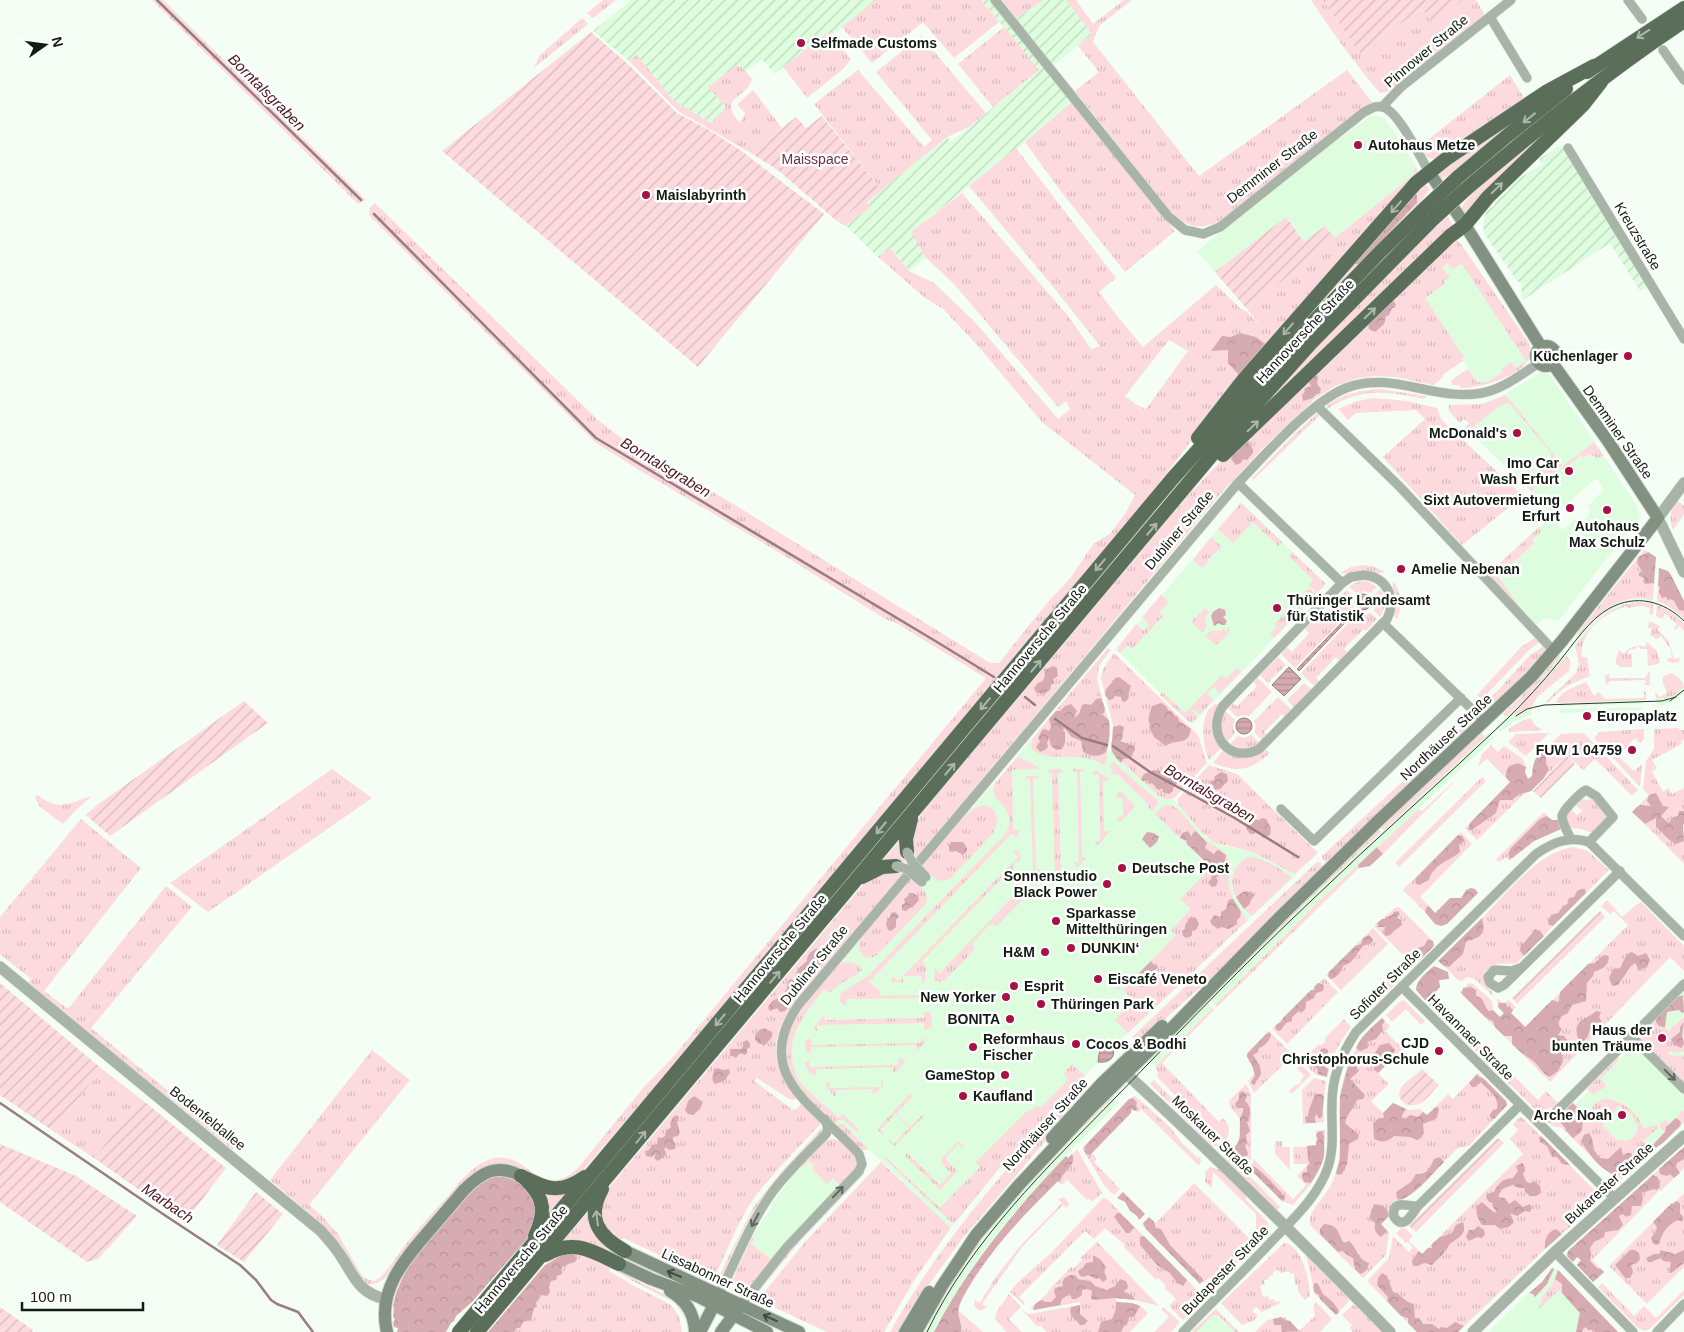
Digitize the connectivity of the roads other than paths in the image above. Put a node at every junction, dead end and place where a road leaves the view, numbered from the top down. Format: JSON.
{"nodes":[{"id":1,"x":995,"y":0,"type":"edge"},
{"id":2,"x":1511,"y":0,"type":"edge"},
{"id":3,"x":1628,"y":0,"type":"edge"},
{"id":4,"x":1684,"y":8,"type":"edge"},
{"id":5,"x":1490,"y":17,"type":"junction"},
{"id":6,"x":1642,"y":19,"type":"dead end"},
{"id":7,"x":1684,"y":21,"type":"edge"},
{"id":8,"x":1663,"y":50,"type":"dead end"},
{"id":9,"x":1594,"y":66,"type":"junction"},
{"id":10,"x":1527,"y":78,"type":"dead end"},
{"id":11,"x":1684,"y":80,"type":"edge"},
{"id":12,"x":1601,"y":82,"type":"junction"},
{"id":13,"x":1382,"y":107,"type":"junction"},
{"id":14,"x":1568,"y":148,"type":"dead end"},
{"id":15,"x":1429,"y":172,"type":"junction"},
{"id":16,"x":1462,"y":183,"type":"junction"},
{"id":17,"x":1428,"y":214,"type":"junction"},
{"id":18,"x":1465,"y":225,"type":"junction"},
{"id":19,"x":1684,"y":339,"type":"edge"},
{"id":20,"x":1542,"y":347,"type":"junction"},
{"id":21,"x":1539,"y":363,"type":"junction"},
{"id":22,"x":1553,"y":364,"type":"junction"},
{"id":23,"x":1317,"y":406,"type":"junction"},
{"id":24,"x":1173,"y":478,"type":"junction"},
{"id":25,"x":1238,"y":483,"type":"junction"},
{"id":26,"x":1684,"y":483,"type":"edge"},
{"id":27,"x":1180,"y":495,"type":"junction"},
{"id":28,"x":1658,"y":518,"type":"junction"},
{"id":29,"x":1684,"y":572,"type":"edge"},
{"id":30,"x":1342,"y":583,"type":"junction"},
{"id":31,"x":1383,"y":623,"type":"junction"},
{"id":32,"x":1554,"y":651,"type":"junction"},
{"id":33,"x":1461,"y":698,"type":"junction"},
{"id":34,"x":1484,"y":721,"type":"junction"},
{"id":35,"x":919,"y":806,"type":"junction"},
{"id":36,"x":1281,"y":809,"type":"dead end"},
{"id":37,"x":1571,"y":839,"type":"junction"},
{"id":38,"x":1589,"y":842,"type":"junction"},
{"id":39,"x":908,"y":852,"type":"joint"},
{"id":40,"x":919,"y":862,"type":"dead end"},
{"id":41,"x":896,"y":866,"type":"joint"},
{"id":42,"x":1620,"y":871,"type":"junction"},
{"id":43,"x":907,"y":876,"type":"dead end"},
{"id":44,"x":851,"y":885,"type":"junction"},
{"id":45,"x":1684,"y":936,"type":"edge"},
{"id":46,"x":0,"y":967,"type":"edge"},
{"id":47,"x":1520,"y":968,"type":"dead end"},
{"id":48,"x":1684,"y":984,"type":"edge"},
{"id":49,"x":1402,"y":987,"type":"junction"},
{"id":50,"x":1631,"y":1036,"type":"junction"},
{"id":51,"x":1122,"y":1070,"type":"junction"},
{"id":52,"x":1684,"y":1089,"type":"edge"},
{"id":53,"x":1520,"y":1105,"type":"junction"},
{"id":54,"x":1550,"y":1118,"type":"dead end"},
{"id":55,"x":824,"y":1119,"type":"junction"},
{"id":56,"x":1684,"y":1136,"type":"edge"},
{"id":57,"x":599,"y":1166,"type":"junction"},
{"id":58,"x":610,"y":1175,"type":"junction"},
{"id":59,"x":521,"y":1176,"type":"junction"},
{"id":60,"x":1614,"y":1198,"type":"junction"},
{"id":61,"x":1418,"y":1206,"type":"dead end"},
{"id":62,"x":1286,"y":1226,"type":"junction"},
{"id":63,"x":625,"y":1250,"type":"joint"},
{"id":64,"x":1555,"y":1252,"type":"junction"},
{"id":65,"x":535,"y":1254,"type":"junction"},
{"id":66,"x":619,"y":1264,"type":"joint"},
{"id":67,"x":650,"y":1279,"type":"junction"},
{"id":68,"x":385,"y":1299,"type":"junction"},
{"id":69,"x":716,"y":1299,"type":"junction"},
{"id":70,"x":1684,"y":1304,"type":"edge"},
{"id":71,"x":737,"y":1310,"type":"junction"},
{"id":72,"x":387,"y":1332,"type":"edge"},
{"id":73,"x":459,"y":1332,"type":"edge"},
{"id":74,"x":477,"y":1332,"type":"edge"},
{"id":75,"x":695,"y":1332,"type":"edge"},
{"id":76,"x":700,"y":1332,"type":"edge"},
{"id":77,"x":721,"y":1332,"type":"edge"},
{"id":78,"x":767,"y":1332,"type":"edge"},
{"id":79,"x":799,"y":1332,"type":"edge"},
{"id":80,"x":905,"y":1332,"type":"edge"},
{"id":81,"x":916,"y":1332,"type":"edge"},
{"id":82,"x":1183,"y":1332,"type":"edge"},
{"id":83,"x":1390,"y":1332,"type":"edge"},
{"id":84,"x":1473,"y":1332,"type":"edge"},
{"id":85,"x":1634,"y":1332,"type":"edge"},
{"id":86,"x":1656,"y":1332,"type":"edge"}],
"edges":[{"from":1,"to":13,"type":"street","name":"Demminer Straße"},
{"from":2,"to":5,"type":"street","name":"Pinnower Straße"},
{"from":3,"to":6,"type":"street"},
{"from":4,"to":9,"type":"highway","name":"Hannoversche Straße","one_way":true},
{"from":5,"to":10,"type":"street"},
{"from":5,"to":13,"type":"street","name":"Pinnower Straße"},
{"from":7,"to":12,"type":"highway","name":"Hannoversche Straße"},
{"from":8,"to":11,"type":"street"},
{"from":9,"to":15,"type":"highway"},
{"from":9,"to":16,"type":"highway","name":"Hannoversche Straße","one_way":true},
{"from":12,"to":16,"type":"highway","name":"Hannoversche Straße"},
{"from":18,"to":12,"type":"highway","one_way":true},
{"from":13,"to":15,"type":"street"},
{"from":14,"to":19,"type":"street","name":"Kreuzstraße"},
{"from":15,"to":18,"type":"main road"},
{"from":15,"to":24,"type":"highway","one_way":true},
{"from":16,"to":17,"type":"highway","name":"Hannoversche Straße","bridge":true},
{"from":17,"to":24,"type":"highway","name":"Hannoversche Straße"},
{"from":17,"to":27,"type":"highway","name":"Hannoversche Straße"},
{"from":18,"to":20,"type":"main road"},
{"from":27,"to":18,"type":"highway","one_way":true},
{"from":20,"to":21,"type":"main road"},
{"from":20,"to":22,"type":"main road"},
{"from":21,"to":22,"type":"main road"},
{"from":21,"to":23,"type":"street","name":"Dubliner Straße"},
{"from":22,"to":28,"type":"main road","name":"Demminer Straße"},
{"from":23,"to":25,"type":"street","name":"Dubliner Straße"},
{"from":23,"to":32,"type":"street"},
{"from":24,"to":57,"type":"highway","name":"Hannoversche Straße","one_way":true},
{"from":25,"to":30,"type":"street"},
{"from":25,"to":40,"type":"street","name":"Dubliner Straße"},
{"from":26,"to":28,"type":"street"},
{"from":35,"to":27,"type":"highway","name":"Hannoversche Straße","one_way":true},
{"from":28,"to":29,"type":"street"},
{"from":28,"to":32,"type":"main road","name":"Nordhäuser Straße"},
{"from":30,"to":31,"type":"street"},
{"from":30,"to":31,"type":"street"},
{"from":31,"to":33,"type":"street"},
{"from":32,"to":34,"type":"main road","name":"Nordhäuser Straße"},
{"from":33,"to":34,"type":"street"},
{"from":33,"to":36,"type":"street"},
{"from":34,"to":51,"type":"main road","name":"Nordhäuser Straße"},
{"from":35,"to":39,"type":"highway"},
{"from":35,"to":44,"type":"highway","name":"Hannoversche Straße"},
{"from":37,"to":38,"type":"street","name":"Sofioter Straße"},
{"from":37,"to":38,"type":"street"},
{"from":37,"to":49,"type":"street","name":"Sofioter Straße"},
{"from":38,"to":42,"type":"street"},
{"from":39,"to":41,"type":"street","bridge":true},
{"from":41,"to":44,"type":"highway"},
{"from":42,"to":45,"type":"street"},
{"from":42,"to":47,"type":"street"},
{"from":43,"to":55,"type":"street","name":"Dubliner Straße"},
{"from":58,"to":44,"type":"highway","name":"Hannoversche Straße","one_way":true},
{"from":46,"to":68,"type":"street","name":"Bodenfeldallee"},
{"from":48,"to":50,"type":"street"},
{"from":49,"to":53,"type":"street","name":"Havannaer Straße"},
{"from":49,"to":62,"type":"street","name":"Sofioter Straße"},
{"from":50,"to":52,"type":"street","one_way":true},
{"from":50,"to":54,"type":"street"},
{"from":51,"to":62,"type":"street","name":"Moskauer Straße"},
{"from":51,"to":80,"type":"main road","name":"Nordhäuser Straße"},
{"from":51,"to":81,"type":"main road","name":"Nordhäuser Straße"},
{"from":53,"to":60,"type":"street","name":"Havannaer Straße"},
{"from":53,"to":61,"type":"street"},
{"from":55,"to":69,"type":"street","one_way":true},
{"from":71,"to":55,"type":"street","name":"Dubliner Straße","one_way":true},
{"from":56,"to":60,"type":"street","name":"Bukarester Straße"},
{"from":57,"to":59,"type":"highway"},
{"from":57,"to":65,"type":"highway","name":"Hannoversche Straße"},
{"from":63,"to":58,"type":"highway","one_way":true},
{"from":58,"to":65,"type":"highway","name":"Hannoversche Straße"},
{"from":59,"to":65,"type":"highway"},
{"from":59,"to":68,"type":"main road"},
{"from":60,"to":64,"type":"street","name":"Bukarester Straße"},
{"from":62,"to":82,"type":"street","name":"Budapester Straße"},
{"from":62,"to":83,"type":"street","name":"Moskauer Straße"},
{"from":69,"to":63,"type":"main road","name":"Lissabonner Straße","one_way":true},
{"from":64,"to":84,"type":"street","name":"Bukarester Straße"},
{"from":64,"to":85,"type":"street"},
{"from":65,"to":66,"type":"highway"},
{"from":65,"to":73,"type":"highway","name":"Hannoversche Straße"},
{"from":65,"to":74,"type":"highway","name":"Hannoversche Straße"},
{"from":66,"to":67,"type":"main road","name":"Lissabonner Straße"},
{"from":67,"to":69,"type":"main road","name":"Lissabonner Straße"},
{"from":67,"to":75,"type":"main road"},
{"from":68,"to":72,"type":"main road"},
{"from":69,"to":71,"type":"main road","name":"Lissabonner Straße"},
{"from":69,"to":76,"type":"main road"},
{"from":70,"to":86,"type":"street"},
{"from":71,"to":77,"type":"main road"},
{"from":71,"to":78,"type":"main road","name":"Lissabonner Straße"},
{"from":79,"to":71,"type":"main road","name":"Lissabonner Straße","one_way":true}]}
